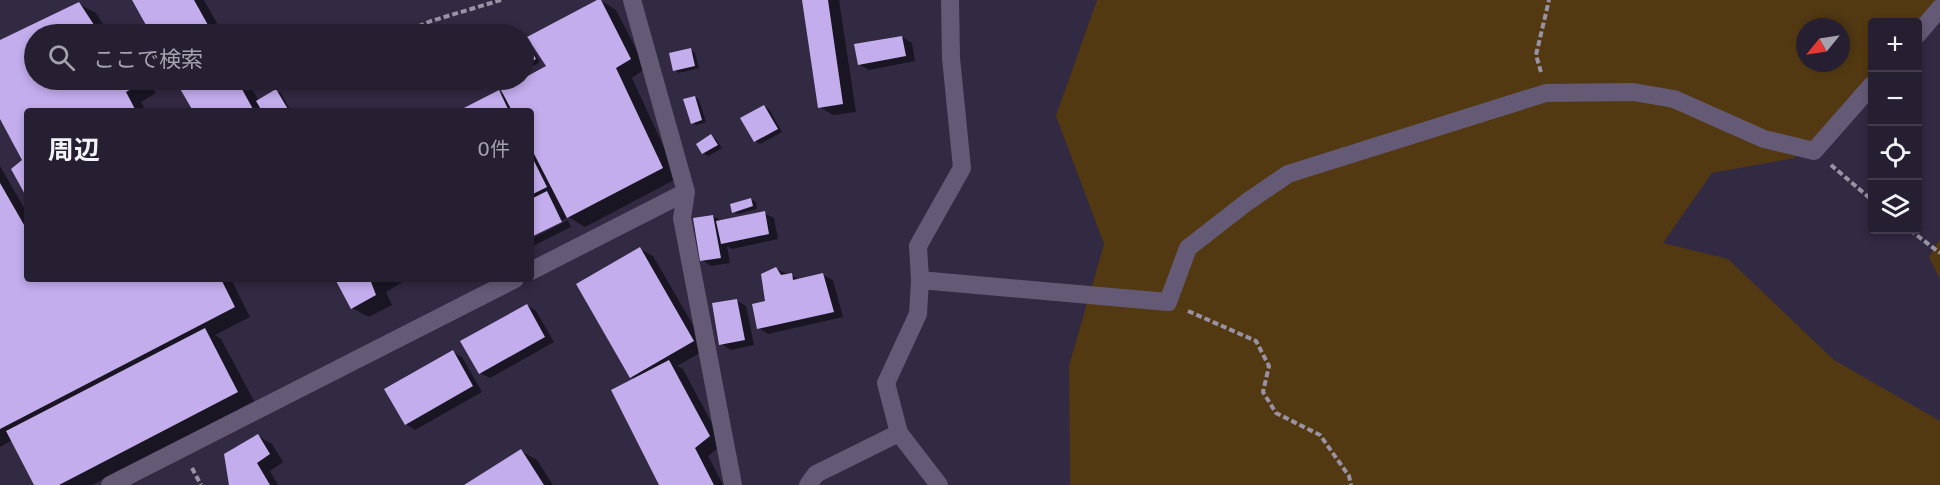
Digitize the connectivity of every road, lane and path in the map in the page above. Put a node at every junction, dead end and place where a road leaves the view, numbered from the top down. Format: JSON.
{"nodes":[{"id":1,"x":501,"y":0,"type":"edge"},
{"id":2,"x":632,"y":0,"type":"edge"},
{"id":3,"x":950,"y":0,"type":"edge"},
{"id":4,"x":1549,"y":0,"type":"edge"},
{"id":5,"x":1940,"y":8,"type":"edge"},
{"id":6,"x":424,"y":24,"type":"edge"},
{"id":7,"x":1922,"y":28,"type":"edge"},
{"id":8,"x":1868,"y":90,"type":"edge"},
{"id":9,"x":1546,"y":93,"type":"junction"},
{"id":10,"x":1814,"y":151,"type":"junction"},
{"id":11,"x":686,"y":192,"type":"junction"},
{"id":12,"x":1868,"y":197,"type":"edge"},
{"id":13,"x":1915,"y":234,"type":"edge"},
{"id":14,"x":1940,"y":253,"type":"edge"},
{"id":15,"x":534,"y":269,"type":"edge"},
{"id":16,"x":920,"y":280,"type":"junction"},
{"id":17,"x":509,"y":282,"type":"edge"},
{"id":18,"x":1168,"y":302,"type":"junction"},
{"id":19,"x":899,"y":433,"type":"junction"},
{"id":20,"x":110,"y":485,"type":"edge"},
{"id":21,"x":733,"y":485,"type":"edge"},
{"id":22,"x":808,"y":485,"type":"edge"},
{"id":23,"x":939,"y":485,"type":"edge"},
{"id":24,"x":1351,"y":485,"type":"edge"}],
"edges":[{"from":1,"to":6,"type":"path"},
{"from":2,"to":11,"type":"street"},
{"from":3,"to":16,"type":"street"},
{"from":4,"to":9,"type":"path"},
{"from":5,"to":7,"type":"street"},
{"from":8,"to":10,"type":"street"},
{"from":9,"to":10,"type":"street"},
{"from":9,"to":18,"type":"street"},
{"from":10,"to":12,"type":"path"},
{"from":11,"to":15,"type":"street"},
{"from":11,"to":21,"type":"street"},
{"from":13,"to":14,"type":"path"},
{"from":16,"to":18,"type":"street"},
{"from":16,"to":19,"type":"street"},
{"from":17,"to":20,"type":"street"},
{"from":18,"to":24,"type":"path"},
{"from":19,"to":22,"type":"street"},
{"from":19,"to":23,"type":"street"}]}
